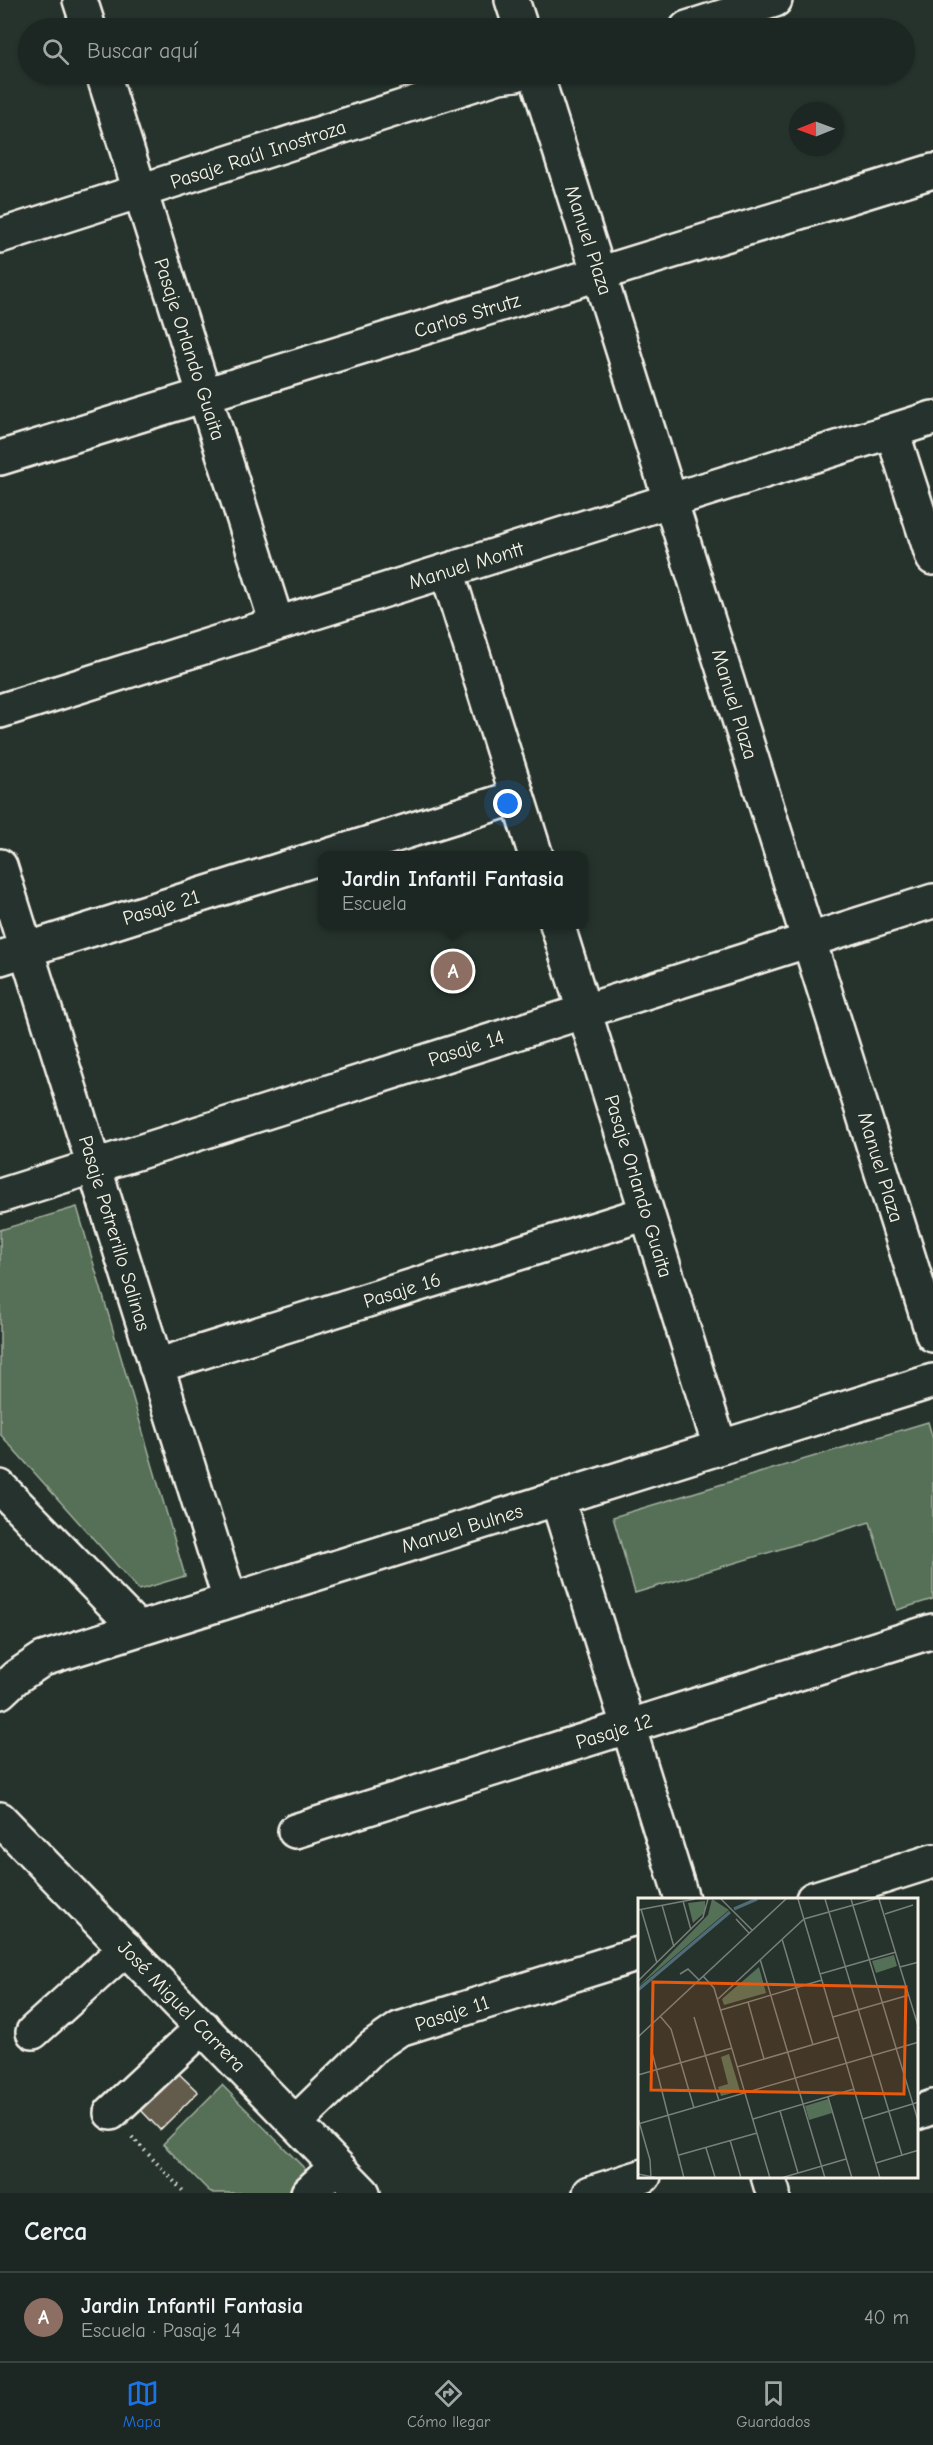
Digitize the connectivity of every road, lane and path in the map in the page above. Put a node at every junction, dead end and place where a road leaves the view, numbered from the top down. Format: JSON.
{"nodes":[{"id":1,"x":80,"y":0,"type":"edge"},
{"id":2,"x":512,"y":0,"type":"edge"},
{"id":3,"x":775,"y":0,"type":"edge"},
{"id":4,"x":86,"y":18,"type":"edge"},
{"id":5,"x":518,"y":18,"type":"edge"},
{"id":6,"x":718,"y":18,"type":"edge"},
{"id":7,"x":106,"y":84,"type":"edge"},
{"id":8,"x":474,"y":84,"type":"edge"},
{"id":9,"x":539,"y":84,"type":"edge"},
{"id":10,"x":933,"y":171,"type":"edge"},
{"id":11,"x":140,"y":191,"type":"junction"},
{"id":12,"x":0,"y":236,"type":"edge"},
{"id":13,"x":599,"y":274,"type":"junction"},
{"id":14,"x":205,"y":395,"type":"junction"},
{"id":15,"x":933,"y":418,"type":"edge"},
{"id":16,"x":892,"y":431,"type":"junction"},
{"id":17,"x":0,"y":458,"type":"edge"},
{"id":18,"x":671,"y":500,"type":"junction"},
{"id":19,"x":933,"y":558,"type":"edge"},
{"id":20,"x":447,"y":571,"type":"junction"},
{"id":21,"x":277,"y":624,"type":"junction"},
{"id":22,"x":0,"y":711,"type":"edge"},
{"id":23,"x":517,"y":796,"type":"junction"},
{"id":24,"x":341,"y":851,"type":"edge"},
{"id":25,"x":535,"y":851,"type":"edge"},
{"id":26,"x":318,"y":858,"type":"edge"},
{"id":27,"x":0,"y":866,"type":"edge"},
{"id":28,"x":933,"y":901,"type":"edge"},
{"id":29,"x":559,"y":929,"type":"edge"},
{"id":30,"x":809,"y":940,"type":"junction"},
{"id":31,"x":13,"y":953,"type":"edge"},
{"id":32,"x":584,"y":1011,"type":"junction"},
{"id":33,"x":94,"y":1166,"type":"junction"},
{"id":34,"x":0,"y":1196,"type":"edge"},
{"id":35,"x":647,"y":1213,"type":"junction"},
{"id":36,"x":933,"y":1335,"type":"edge"},
{"id":37,"x":156,"y":1366,"type":"junction"},
{"id":38,"x":933,"y":1381,"type":"edge"},
{"id":39,"x":720,"y":1447,"type":"junction"},
{"id":40,"x":0,"y":1487,"type":"edge"},
{"id":41,"x":557,"y":1498,"type":"junction"},
{"id":42,"x":230,"y":1600,"type":"junction"},
{"id":43,"x":138,"y":1629,"type":"junction"},
{"id":44,"x":933,"y":1630,"type":"edge"},
{"id":45,"x":0,"y":1692,"type":"edge"},
{"id":46,"x":628,"y":1726,"type":"junction"},
{"id":47,"x":0,"y":1819,"type":"edge"},
{"id":48,"x":295,"y":1831,"type":"dead end"},
{"id":49,"x":933,"y":1861,"type":"edge"},
{"id":50,"x":682,"y":1898,"type":"edge"},
{"id":51,"x":816,"y":1898,"type":"edge"},
{"id":52,"x":126,"y":1948,"type":"junction"},
{"id":53,"x":638,"y":1954,"type":"edge"},
{"id":54,"x":202,"y":2027,"type":"junction"},
{"id":55,"x":33,"y":2032,"type":"dead end"},
{"id":56,"x":933,"y":2108,"type":"edge"},
{"id":57,"x":918,"y":2112,"type":"edge"},
{"id":58,"x":111,"y":2113,"type":"joint"},
{"id":59,"x":295,"y":2123,"type":"junction"},
{"id":60,"x":337,"y":2166,"type":"junction"},
{"id":61,"x":638,"y":2178,"type":"edge"},
{"id":62,"x":769,"y":2178,"type":"edge"},
{"id":63,"x":185,"y":2193,"type":"edge"},
{"id":64,"x":308,"y":2193,"type":"edge"},
{"id":65,"x":363,"y":2193,"type":"edge"},
{"id":66,"x":590,"y":2193,"type":"edge"},
{"id":67,"x":773,"y":2193,"type":"edge"}],
"edges":[{"from":1,"to":4,"type":"street"},
{"from":2,"to":5,"type":"street"},
{"from":3,"to":6,"type":"street"},
{"from":7,"to":11,"type":"street","name":"Pasaje Orlando Guaita"},
{"from":8,"to":11,"type":"street","name":"Pasaje Raúl Inostroza"},
{"from":9,"to":13,"type":"street","name":"Manuel Plaza"},
{"from":10,"to":13,"type":"street","name":"Carlos Strutz"},
{"from":11,"to":12,"type":"street","name":"Pasaje Raúl Inostroza"},
{"from":11,"to":14,"type":"street","name":"Pasaje Orlando Guaita"},
{"from":13,"to":14,"type":"street","name":"Carlos Strutz"},
{"from":13,"to":18,"type":"street","name":"Manuel Plaza"},
{"from":14,"to":17,"type":"street","name":"Carlos Strutz"},
{"from":14,"to":21,"type":"street","name":"Pasaje Orlando Guaita"},
{"from":15,"to":16,"type":"street","name":"Manuel Montt"},
{"from":16,"to":18,"type":"street","name":"Manuel Montt"},
{"from":16,"to":19,"type":"street"},
{"from":18,"to":20,"type":"street","name":"Manuel Montt"},
{"from":18,"to":30,"type":"street","name":"Manuel Plaza"},
{"from":20,"to":21,"type":"street","name":"Manuel Montt"},
{"from":20,"to":23,"type":"street"},
{"from":21,"to":22,"type":"street","name":"Manuel Montt"},
{"from":23,"to":24,"type":"street"},
{"from":23,"to":25,"type":"street"},
{"from":26,"to":31,"type":"street","name":"Pasaje 21"},
{"from":27,"to":31,"type":"street","name":"Pasaje Potrerillo Salinas"},
{"from":28,"to":30,"type":"street","name":"Pasaje 14"},
{"from":29,"to":32,"type":"street","name":"Pasaje Orlando Guaita"},
{"from":30,"to":32,"type":"street","name":"Pasaje 14"},
{"from":30,"to":36,"type":"street","name":"Manuel Plaza"},
{"from":31,"to":33,"type":"street","name":"Pasaje Potrerillo Salinas"},
{"from":32,"to":33,"type":"street","name":"Pasaje 14"},
{"from":32,"to":35,"type":"street","name":"Pasaje Orlando Guaita"},
{"from":33,"to":34,"type":"street","name":"Pasaje 14"},
{"from":33,"to":37,"type":"street","name":"Pasaje Potrerillo Salinas"},
{"from":35,"to":37,"type":"street","name":"Pasaje 16"},
{"from":35,"to":39,"type":"street","name":"Pasaje Orlando Guaita"},
{"from":37,"to":42,"type":"street","name":"Pasaje Potrerillo Salinas"},
{"from":38,"to":39,"type":"street","name":"Manuel Bulnes"},
{"from":39,"to":41,"type":"street","name":"Manuel Bulnes"},
{"from":40,"to":43,"type":"street"},
{"from":41,"to":42,"type":"street","name":"Manuel Bulnes"},
{"from":41,"to":46,"type":"street"},
{"from":42,"to":43,"type":"street","name":"Manuel Bulnes"},
{"from":43,"to":45,"type":"street","name":"Manuel Bulnes"},
{"from":44,"to":46,"type":"street","name":"Pasaje 12"},
{"from":46,"to":48,"type":"street","name":"Pasaje 12"},
{"from":46,"to":50,"type":"street"},
{"from":47,"to":52,"type":"street","name":"José Miguel Carrera"},
{"from":49,"to":51,"type":"street"},
{"from":52,"to":54,"type":"street","name":"José Miguel Carrera"},
{"from":52,"to":55,"type":"street"},
{"from":53,"to":59,"type":"street","name":"Pasaje 11"},
{"from":54,"to":58,"type":"street"},
{"from":54,"to":59,"type":"street","name":"José Miguel Carrera"},
{"from":56,"to":57,"type":"street"},
{"from":58,"to":63,"type":"path"},
{"from":59,"to":60,"type":"street","name":"José Miguel Carrera"},
{"from":60,"to":64,"type":"street"},
{"from":60,"to":65,"type":"street","name":"José Miguel Carrera"},
{"from":61,"to":66,"type":"street"},
{"from":62,"to":67,"type":"street"}]}
